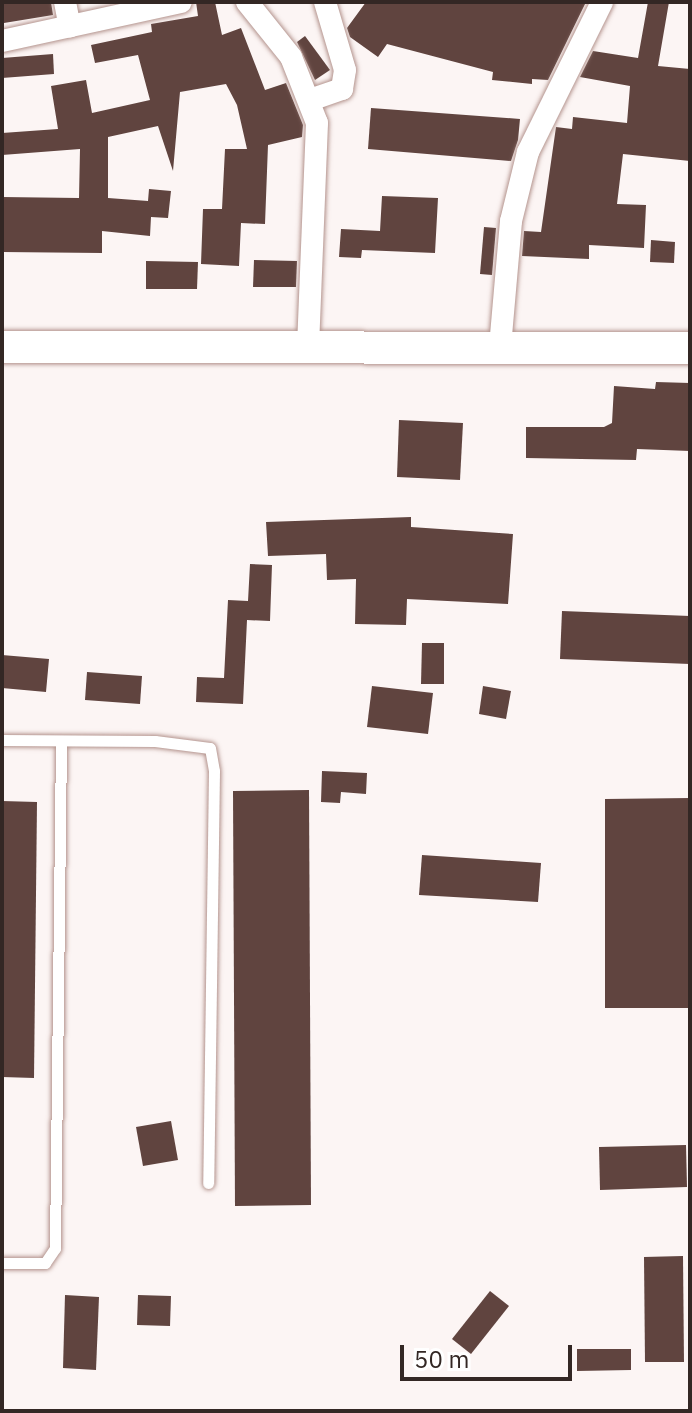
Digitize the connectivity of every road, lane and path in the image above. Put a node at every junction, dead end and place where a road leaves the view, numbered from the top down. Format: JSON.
{"nodes":[{"id":1,"x":65,"y":2,"type":"edge"},
{"id":2,"x":181,"y":2,"type":"edge"},
{"id":3,"x":247,"y":2,"type":"edge"},
{"id":4,"x":325,"y":2,"type":"edge"},
{"id":5,"x":602,"y":2,"type":"edge"},
{"id":6,"x":70,"y":27,"type":"junction"},
{"id":7,"x":2,"y":41,"type":"edge"},
{"id":8,"x":310,"y":100,"type":"junction"},
{"id":9,"x":2,"y":347,"type":"edge"},
{"id":10,"x":308,"y":347,"type":"junction"},
{"id":11,"x":500,"y":347,"type":"junction"},
{"id":12,"x":690,"y":348,"type":"edge"},
{"id":13,"x":2,"y":740,"type":"edge"},
{"id":14,"x":61,"y":741,"type":"junction"},
{"id":15,"x":208,"y":1183,"type":"dead end"},
{"id":16,"x":2,"y":1263,"type":"edge"}],
"edges":[{"from":1,"to":6,"type":"street"},
{"from":2,"to":6,"type":"street"},
{"from":3,"to":8,"type":"street"},
{"from":4,"to":8,"type":"street"},
{"from":5,"to":11,"type":"street"},
{"from":6,"to":7,"type":"street"},
{"from":8,"to":10,"type":"street"},
{"from":9,"to":10,"type":"main road"},
{"from":10,"to":11,"type":"main road"},
{"from":11,"to":12,"type":"main road"},
{"from":13,"to":14,"type":"lane"},
{"from":14,"to":15,"type":"lane"},
{"from":14,"to":16,"type":"lane"}]}
